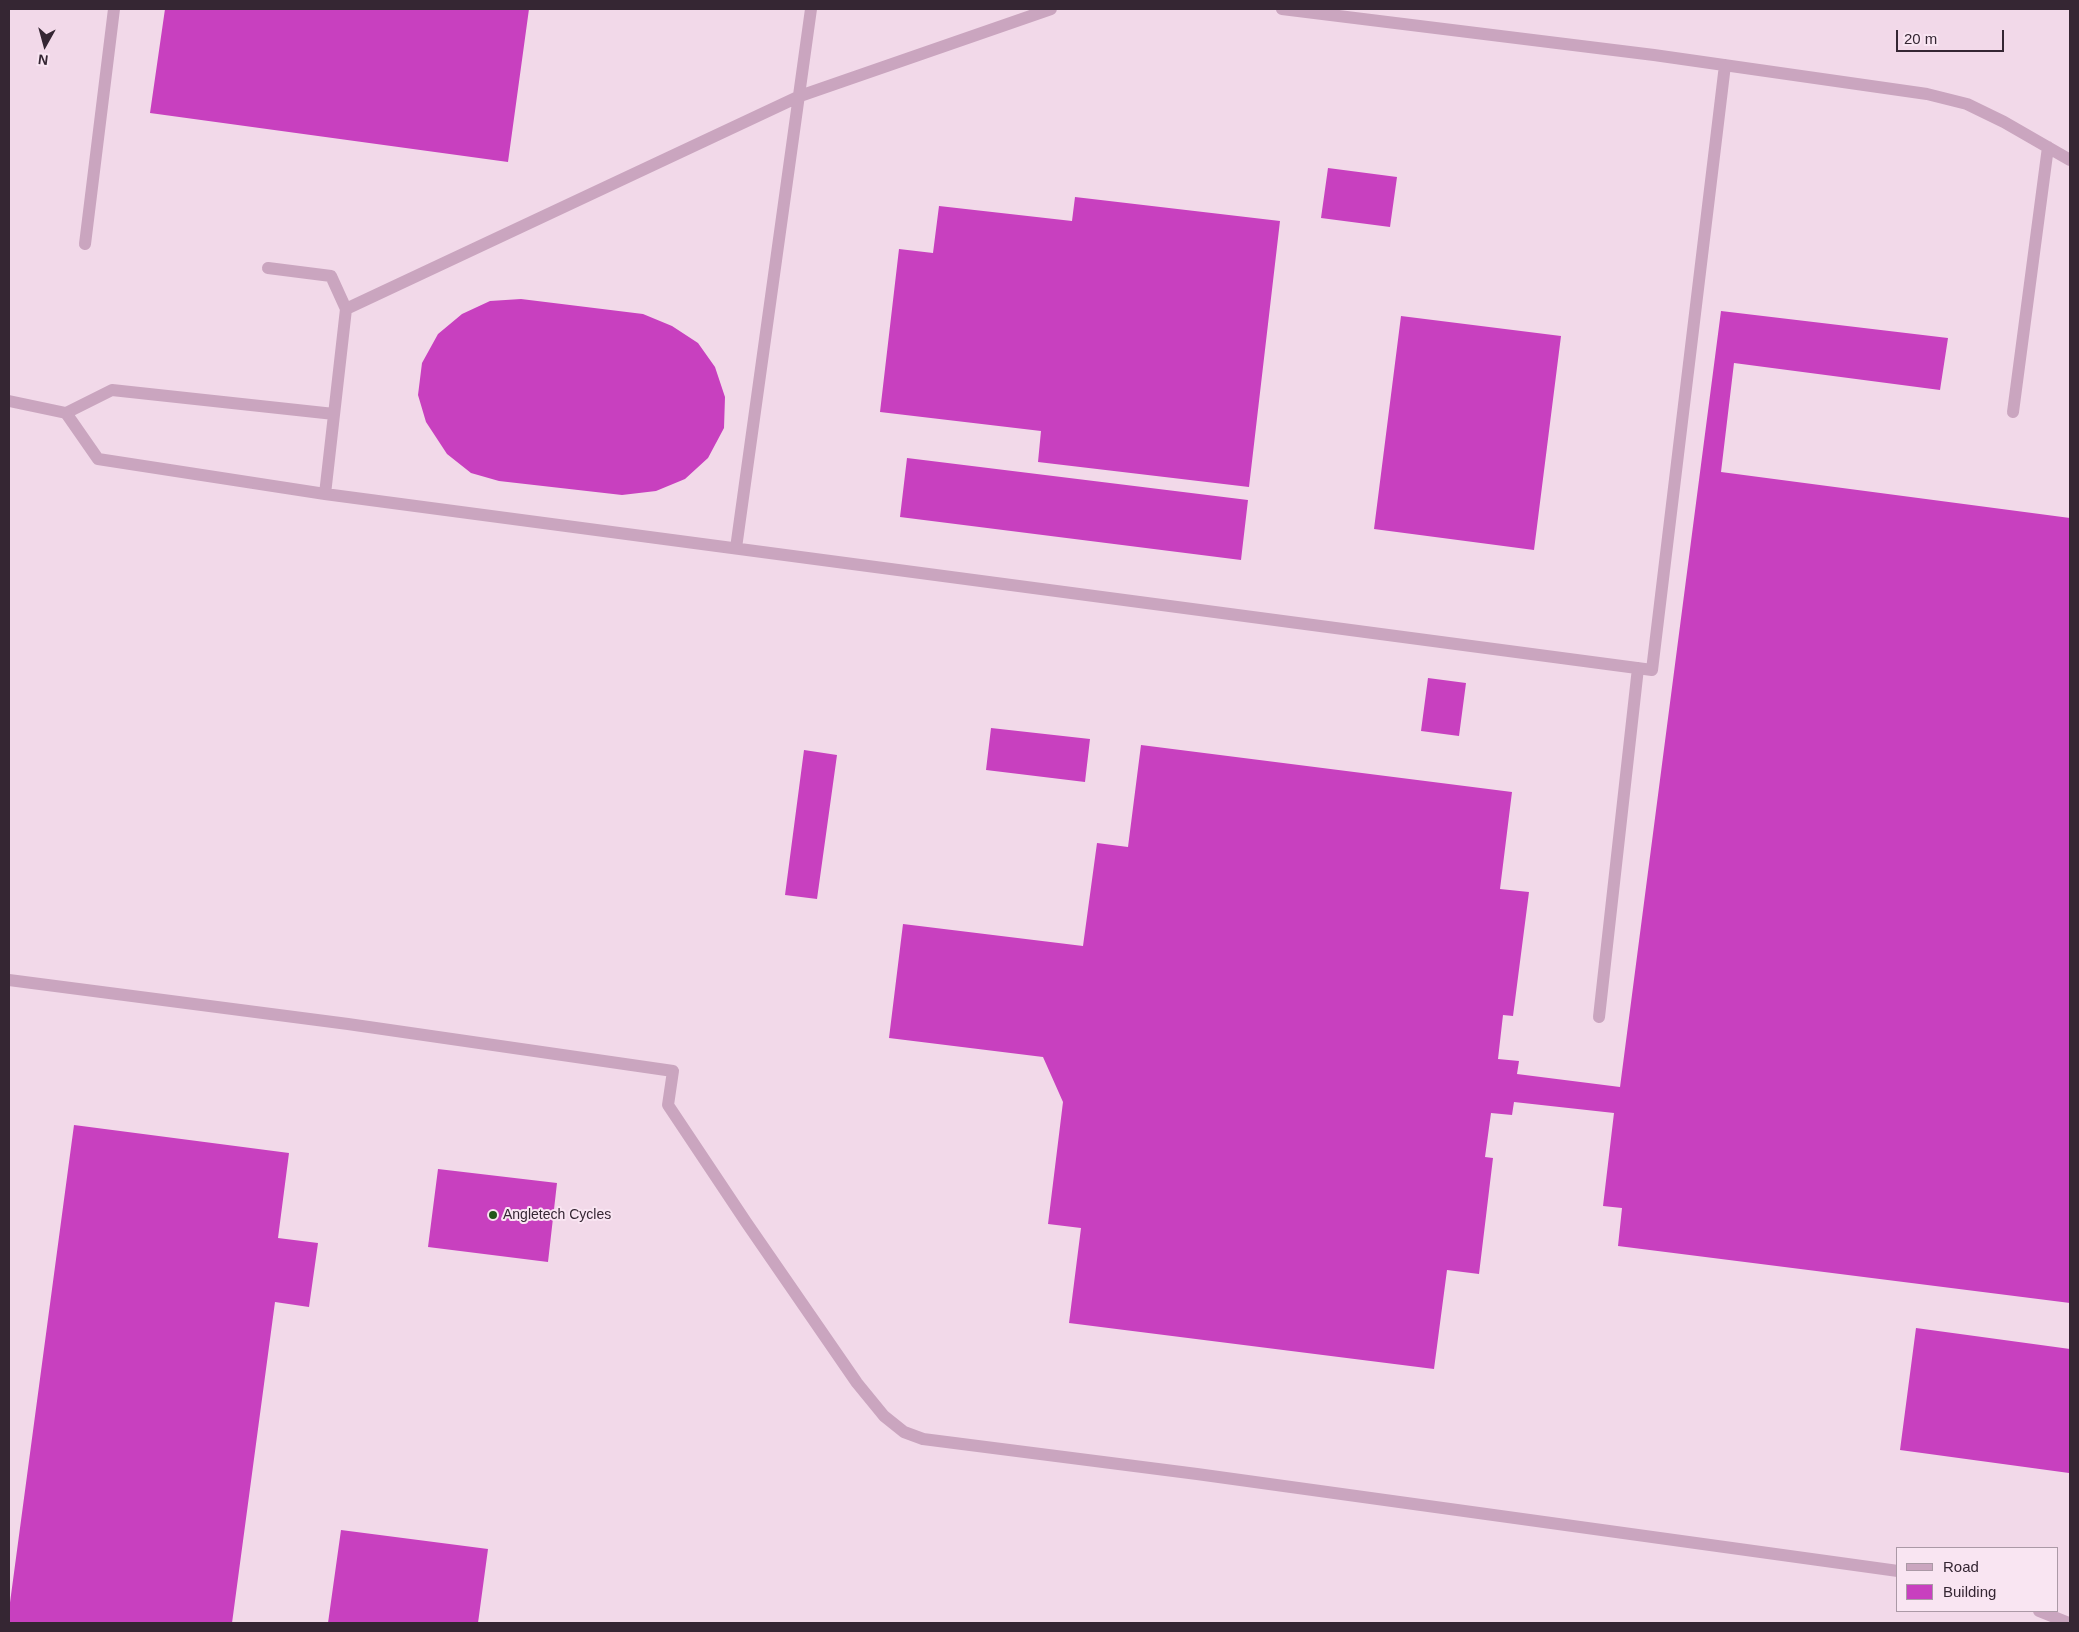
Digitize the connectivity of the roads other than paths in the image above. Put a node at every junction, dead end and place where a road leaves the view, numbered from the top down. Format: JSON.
{"nodes":[{"id":1,"x":114,"y":9,"type":"edge"},
{"id":2,"x":811,"y":9,"type":"edge"},
{"id":3,"x":1051,"y":9,"type":"edge"},
{"id":4,"x":1282,"y":9,"type":"edge"},
{"id":5,"x":1725,"y":65,"type":"junction"},
{"id":6,"x":800,"y":96,"type":"junction"},
{"id":7,"x":2048,"y":147,"type":"junction"},
{"id":8,"x":2070,"y":160,"type":"edge"},
{"id":9,"x":85,"y":244,"type":"dead end"},
{"id":10,"x":268,"y":268,"type":"dead end"},
{"id":11,"x":346,"y":309,"type":"junction"},
{"id":12,"x":9,"y":401,"type":"edge"},
{"id":13,"x":2013,"y":412,"type":"dead end"},
{"id":14,"x":66,"y":413,"type":"junction"},
{"id":15,"x":334,"y":414,"type":"junction"},
{"id":16,"x":325,"y":494,"type":"junction"},
{"id":17,"x":736,"y":548,"type":"junction"},
{"id":18,"x":1638,"y":668,"type":"junction"},
{"id":19,"x":9,"y":980,"type":"edge"},
{"id":20,"x":1599,"y":1017,"type":"dead end"},
{"id":21,"x":1896,"y":1571,"type":"edge"},
{"id":22,"x":2042,"y":1612,"type":"edge"},
{"id":23,"x":2069,"y":1623,"type":"edge"}],
"edges":[{"from":1,"to":9,"type":"street"},
{"from":2,"to":6,"type":"street"},
{"from":3,"to":6,"type":"street"},
{"from":4,"to":5,"type":"street"},
{"from":5,"to":7,"type":"street"},
{"from":5,"to":18,"type":"street"},
{"from":6,"to":11,"type":"street"},
{"from":6,"to":17,"type":"street"},
{"from":7,"to":8,"type":"street"},
{"from":7,"to":13,"type":"street"},
{"from":10,"to":11,"type":"street"},
{"from":11,"to":15,"type":"street"},
{"from":12,"to":14,"type":"street"},
{"from":14,"to":15,"type":"street"},
{"from":14,"to":16,"type":"street"},
{"from":15,"to":16,"type":"street"},
{"from":16,"to":17,"type":"street"},
{"from":17,"to":18,"type":"street"},
{"from":18,"to":20,"type":"street"},
{"from":19,"to":21,"type":"street"},
{"from":22,"to":23,"type":"street"}]}
